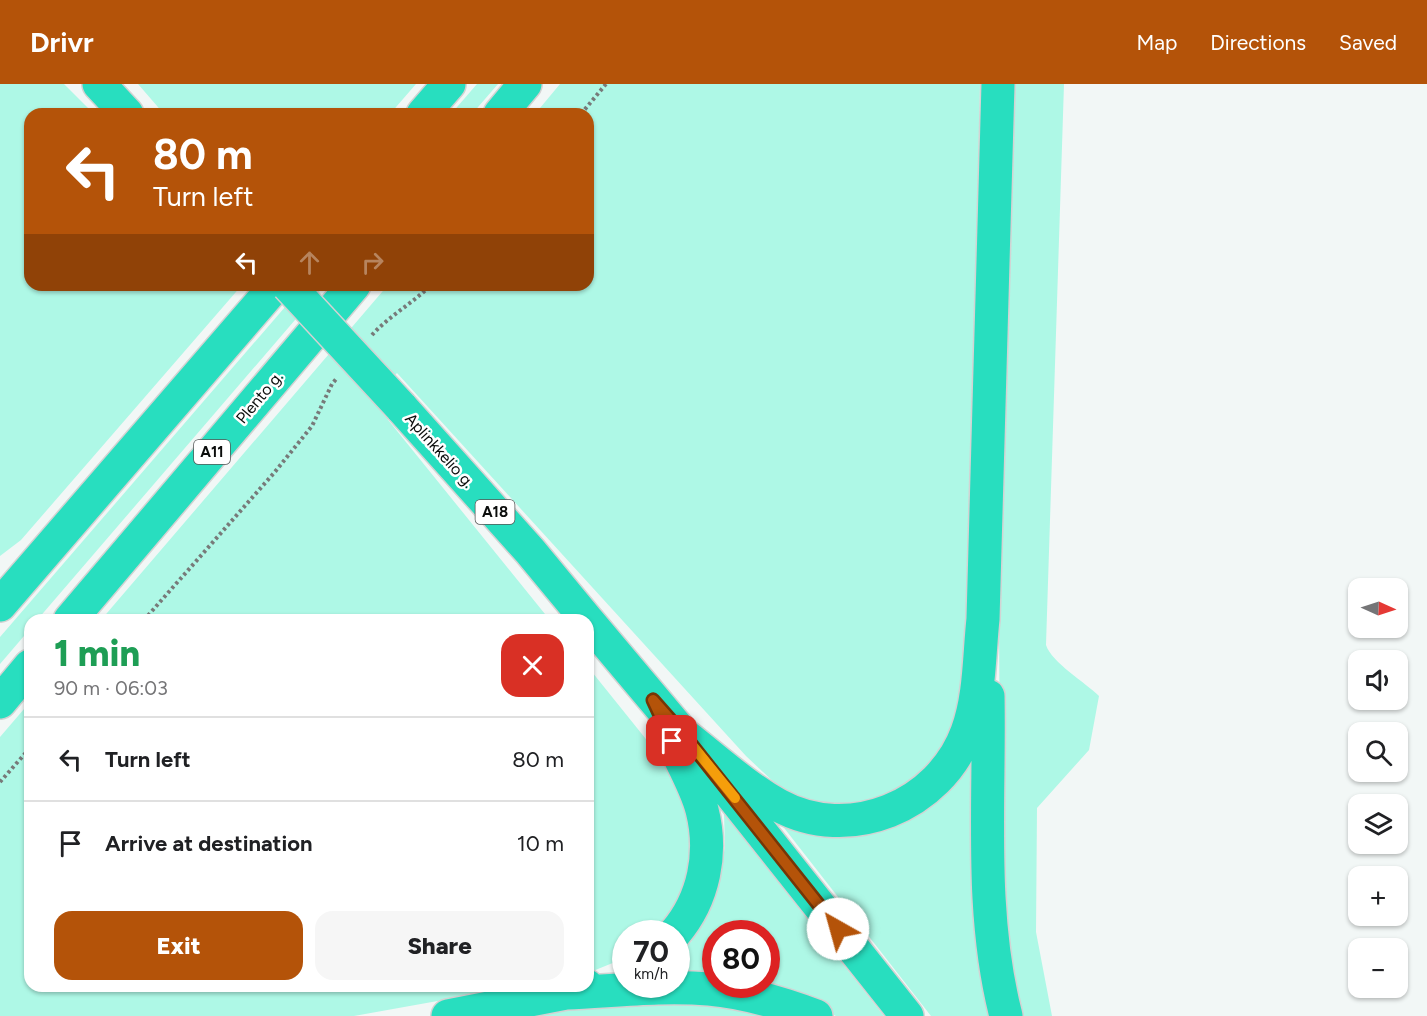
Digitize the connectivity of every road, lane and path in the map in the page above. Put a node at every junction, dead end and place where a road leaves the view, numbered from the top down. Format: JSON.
{"nodes":[{"id":1,"x":99,"y":84,"type":"edge"},
{"id":2,"x":449,"y":84,"type":"edge"},
{"id":3,"x":525,"y":84,"type":"edge"},
{"id":4,"x":606,"y":84,"type":"edge"},
{"id":5,"x":996,"y":84,"type":"edge"},
{"id":6,"x":121,"y":108,"type":"edge"},
{"id":7,"x":428,"y":108,"type":"edge"},
{"id":8,"x":505,"y":108,"type":"edge"},
{"id":9,"x":586,"y":108,"type":"edge"},
{"id":10,"x":271,"y":291,"type":"edge"},
{"id":11,"x":294,"y":291,"type":"edge"},
{"id":12,"x":349,"y":291,"type":"edge"},
{"id":13,"x":425,"y":291,"type":"edge"},
{"id":14,"x":372,"y":336,"type":"dead end"},
{"id":15,"x":339,"y":376,"type":"dead end"},
{"id":16,"x":75,"y":519,"type":"junction"},
{"id":17,"x":0,"y":571,"type":"edge"},
{"id":18,"x":0,"y":605,"type":"edge"},
{"id":19,"x":75,"y":614,"type":"edge"},
{"id":20,"x":149,"y":614,"type":"edge"},
{"id":21,"x":582,"y":614,"type":"edge"},
{"id":22,"x":983,"y":619,"type":"junction"},
{"id":23,"x":594,"y":628,"type":"edge"},
{"id":24,"x":24,"y":673,"type":"edge"},
{"id":25,"x":653,"y":700,"type":"junction"},
{"id":26,"x":0,"y":702,"type":"edge"},
{"id":27,"x":683,"y":734,"type":"junction"},
{"id":28,"x":24,"y":755,"type":"edge"},
{"id":29,"x":0,"y":782,"type":"edge"},
{"id":30,"x":684,"y":920,"type":"edge"},
{"id":31,"x":612,"y":977,"type":"edge"},
{"id":32,"x":594,"y":983,"type":"edge"},
{"id":33,"x":594,"y":988,"type":"edge"},
{"id":34,"x":562,"y":992,"type":"edge"},
{"id":35,"x":448,"y":1016,"type":"edge"},
{"id":36,"x":816,"y":1016,"type":"edge"},
{"id":37,"x":907,"y":1016,"type":"edge"},
{"id":38,"x":1006,"y":1016,"type":"edge"}],
"edges":[{"from":1,"to":6,"type":"highway"},
{"from":2,"to":7,"type":"highway"},
{"from":3,"to":8,"type":"highway"},
{"from":4,"to":9,"type":"path"},
{"from":5,"to":22,"type":"highway"},
{"from":10,"to":16,"type":"highway"},
{"from":11,"to":21,"type":"highway","name":"Aplinkkelio g.","number":"A18","bridge":true},
{"from":12,"to":19,"type":"highway","name":"Plento g.","number":"A11"},
{"from":13,"to":14,"type":"path"},
{"from":15,"to":20,"type":"path"},
{"from":16,"to":17,"type":"highway"},
{"from":16,"to":18,"type":"highway"},
{"from":22,"to":27,"type":"highway"},
{"from":22,"to":38,"type":"highway"},
{"from":23,"to":25,"type":"highway","name":"Aplinkkelio g.","number":"A18"},
{"from":24,"to":26,"type":"highway"},
{"from":25,"to":27,"type":"highway","name":"Aplinkkelio g.","number":"A18"},
{"from":25,"to":30,"type":"highway"},
{"from":27,"to":37,"type":"highway","name":"Aplinkkelio g.","number":"A18"},
{"from":28,"to":29,"type":"path"},
{"from":31,"to":32,"type":"highway"},
{"from":33,"to":36,"type":"highway"},
{"from":34,"to":35,"type":"highway"}]}
